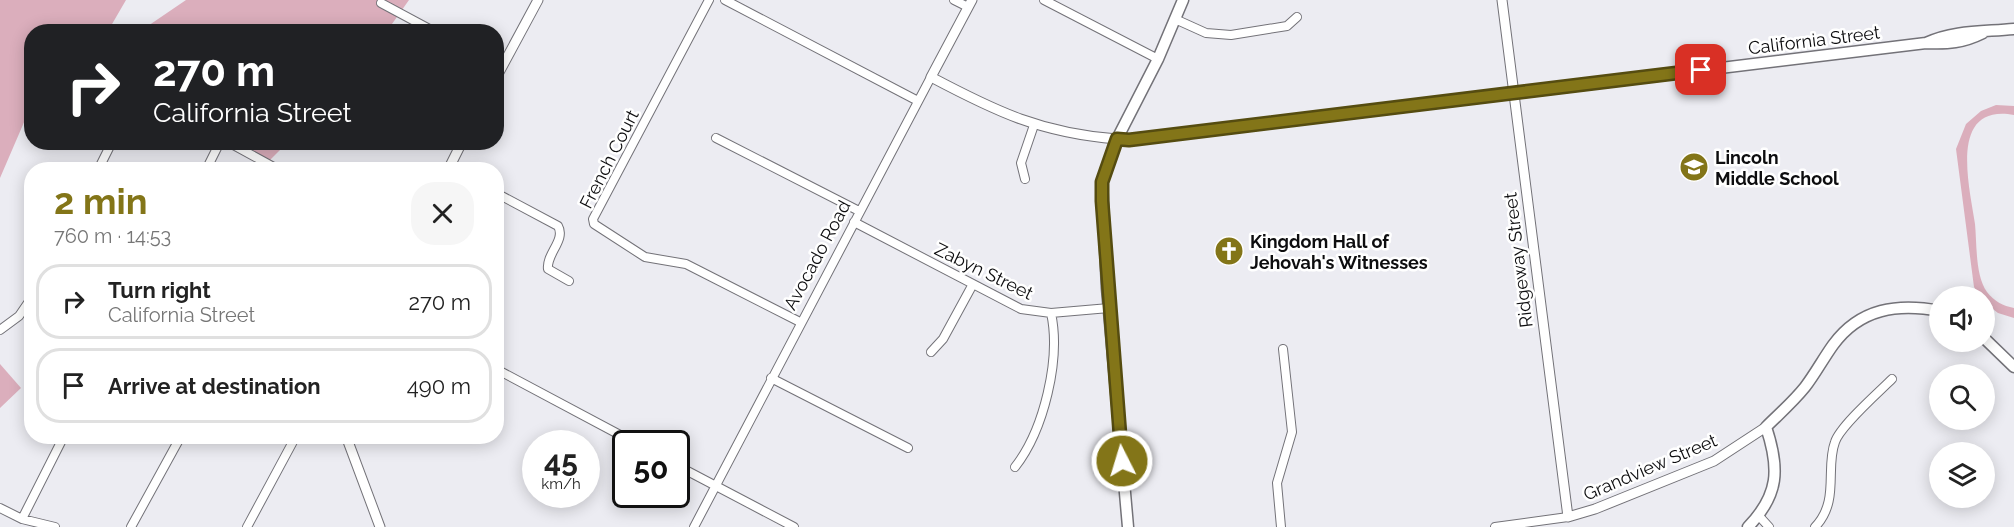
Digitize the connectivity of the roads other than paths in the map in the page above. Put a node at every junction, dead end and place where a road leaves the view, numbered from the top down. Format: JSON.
{"nodes":[{"id":1,"x":538,"y":0,"type":"edge"},
{"id":2,"x":709,"y":0,"type":"edge"},
{"id":3,"x":726,"y":0,"type":"edge"},
{"id":4,"x":954,"y":0,"type":"edge"},
{"id":5,"x":1044,"y":0,"type":"edge"},
{"id":6,"x":1183,"y":0,"type":"edge"},
{"id":7,"x":1502,"y":0,"type":"edge"},
{"id":8,"x":381,"y":3,"type":"dead end"},
{"id":9,"x":970,"y":4,"type":"edge"},
{"id":10,"x":1298,"y":17,"type":"dead end"},
{"id":11,"x":1175,"y":19,"type":"junction"},
{"id":12,"x":420,"y":24,"type":"edge"},
{"id":13,"x":2014,"y":29,"type":"edge"},
{"id":14,"x":504,"y":58,"type":"edge"},
{"id":15,"x":1158,"y":59,"type":"junction"},
{"id":16,"x":931,"y":77,"type":"junction"},
{"id":17,"x":1515,"y":93,"type":"junction"},
{"id":18,"x":918,"y":101,"type":"junction"},
{"id":19,"x":1034,"y":125,"type":"junction"},
{"id":20,"x":716,"y":138,"type":"dead end"},
{"id":21,"x":1117,"y":139,"type":"junction"},
{"id":22,"x":243,"y":150,"type":"edge"},
{"id":23,"x":264,"y":162,"type":"edge"},
{"id":24,"x":1025,"y":179,"type":"dead end"},
{"id":25,"x":504,"y":197,"type":"edge"},
{"id":26,"x":860,"y":211,"type":"junction"},
{"id":27,"x":854,"y":222,"type":"junction"},
{"id":28,"x":569,"y":280,"type":"dead end"},
{"id":29,"x":973,"y":284,"type":"junction"},
{"id":30,"x":24,"y":309,"type":"edge"},
{"id":31,"x":1109,"y":309,"type":"junction"},
{"id":32,"x":1929,"y":309,"type":"edge"},
{"id":33,"x":1051,"y":313,"type":"junction"},
{"id":34,"x":800,"y":322,"type":"junction"},
{"id":35,"x":0,"y":330,"type":"edge"},
{"id":36,"x":1283,"y":349,"type":"dead end"},
{"id":37,"x":1995,"y":349,"type":"edge"},
{"id":38,"x":931,"y":352,"type":"dead end"},
{"id":39,"x":2014,"y":367,"type":"edge"},
{"id":40,"x":504,"y":373,"type":"edge"},
{"id":41,"x":771,"y":378,"type":"junction"},
{"id":42,"x":1892,"y":379,"type":"dead end"},
{"id":43,"x":1766,"y":427,"type":"junction"},
{"id":44,"x":612,"y":431,"type":"edge"},
{"id":45,"x":60,"y":444,"type":"edge"},
{"id":46,"x":177,"y":444,"type":"edge"},
{"id":47,"x":292,"y":444,"type":"edge"},
{"id":48,"x":349,"y":444,"type":"edge"},
{"id":49,"x":908,"y":448,"type":"dead end"},
{"id":50,"x":1015,"y":467,"type":"dead end"},
{"id":51,"x":690,"y":472,"type":"edge"},
{"id":52,"x":714,"y":485,"type":"junction"},
{"id":53,"x":0,"y":508,"type":"edge"},
{"id":54,"x":1759,"y":516,"type":"junction"},
{"id":55,"x":1568,"y":517,"type":"junction"},
{"id":56,"x":22,"y":519,"type":"junction"},
{"id":57,"x":55,"y":527,"type":"edge"},
{"id":58,"x":131,"y":527,"type":"edge"},
{"id":59,"x":247,"y":527,"type":"edge"},
{"id":60,"x":380,"y":527,"type":"edge"},
{"id":61,"x":694,"y":527,"type":"edge"},
{"id":62,"x":794,"y":527,"type":"edge"},
{"id":63,"x":1128,"y":527,"type":"edge"},
{"id":64,"x":1281,"y":527,"type":"edge"},
{"id":65,"x":1495,"y":527,"type":"edge"},
{"id":66,"x":1748,"y":527,"type":"edge"},
{"id":67,"x":1769,"y":527,"type":"edge"},
{"id":68,"x":1815,"y":527,"type":"edge"}],
"edges":[{"from":1,"to":14,"type":"street"},
{"from":2,"to":34,"type":"street","name":"French Court"},
{"from":3,"to":18,"type":"street"},
{"from":4,"to":9,"type":"street"},
{"from":5,"to":15,"type":"street"},
{"from":6,"to":11,"type":"main road"},
{"from":7,"to":17,"type":"street","name":"Ridgeway Street"},
{"from":8,"to":12,"type":"street"},
{"from":9,"to":16,"type":"street","name":"Avocado Road"},
{"from":10,"to":11,"type":"street"},
{"from":11,"to":15,"type":"main road"},
{"from":13,"to":17,"type":"main road","name":"California Street"},
{"from":15,"to":21,"type":"main road"},
{"from":16,"to":18,"type":"street","name":"Avocado Road"},
{"from":16,"to":19,"type":"street","name":"California Street"},
{"from":17,"to":21,"type":"main road","name":"California Street"},
{"from":17,"to":55,"type":"street","name":"Ridgeway Street"},
{"from":18,"to":26,"type":"street","name":"Avocado Road"},
{"from":19,"to":21,"type":"street","name":"California Street"},
{"from":19,"to":24,"type":"street"},
{"from":20,"to":26,"type":"street"},
{"from":21,"to":31,"type":"main road"},
{"from":22,"to":23,"type":"street"},
{"from":25,"to":28,"type":"street"},
{"from":26,"to":27,"type":"street","name":"Avocado Road"},
{"from":27,"to":29,"type":"street","name":"Zabyn Street"},
{"from":27,"to":34,"type":"street","name":"Avocado Road"},
{"from":29,"to":33,"type":"street","name":"Zabyn Street"},
{"from":29,"to":38,"type":"street"},
{"from":30,"to":35,"type":"street"},
{"from":31,"to":33,"type":"street","name":"Zabyn Street"},
{"from":31,"to":63,"type":"main road"},
{"from":32,"to":43,"type":"main road","name":"Grandview Street"},
{"from":33,"to":50,"type":"street"},
{"from":34,"to":41,"type":"street","name":"Avocado Road"},
{"from":36,"to":64,"type":"street"},
{"from":37,"to":39,"type":"main road"},
{"from":40,"to":44,"type":"street"},
{"from":41,"to":49,"type":"street"},
{"from":41,"to":52,"type":"street","name":"Avocado Road"},
{"from":42,"to":68,"type":"street"},
{"from":43,"to":54,"type":"main road"},
{"from":43,"to":55,"type":"street","name":"Grandview Street"},
{"from":45,"to":56,"type":"street"},
{"from":46,"to":58,"type":"street"},
{"from":47,"to":59,"type":"street"},
{"from":48,"to":60,"type":"street"},
{"from":51,"to":52,"type":"street"},
{"from":52,"to":61,"type":"street","name":"Avocado Road"},
{"from":52,"to":62,"type":"street"},
{"from":53,"to":56,"type":"street"},
{"from":54,"to":66,"type":"main road"},
{"from":54,"to":67,"type":"street"},
{"from":55,"to":65,"type":"street","name":"Grandview Street"},
{"from":56,"to":57,"type":"street"}]}
